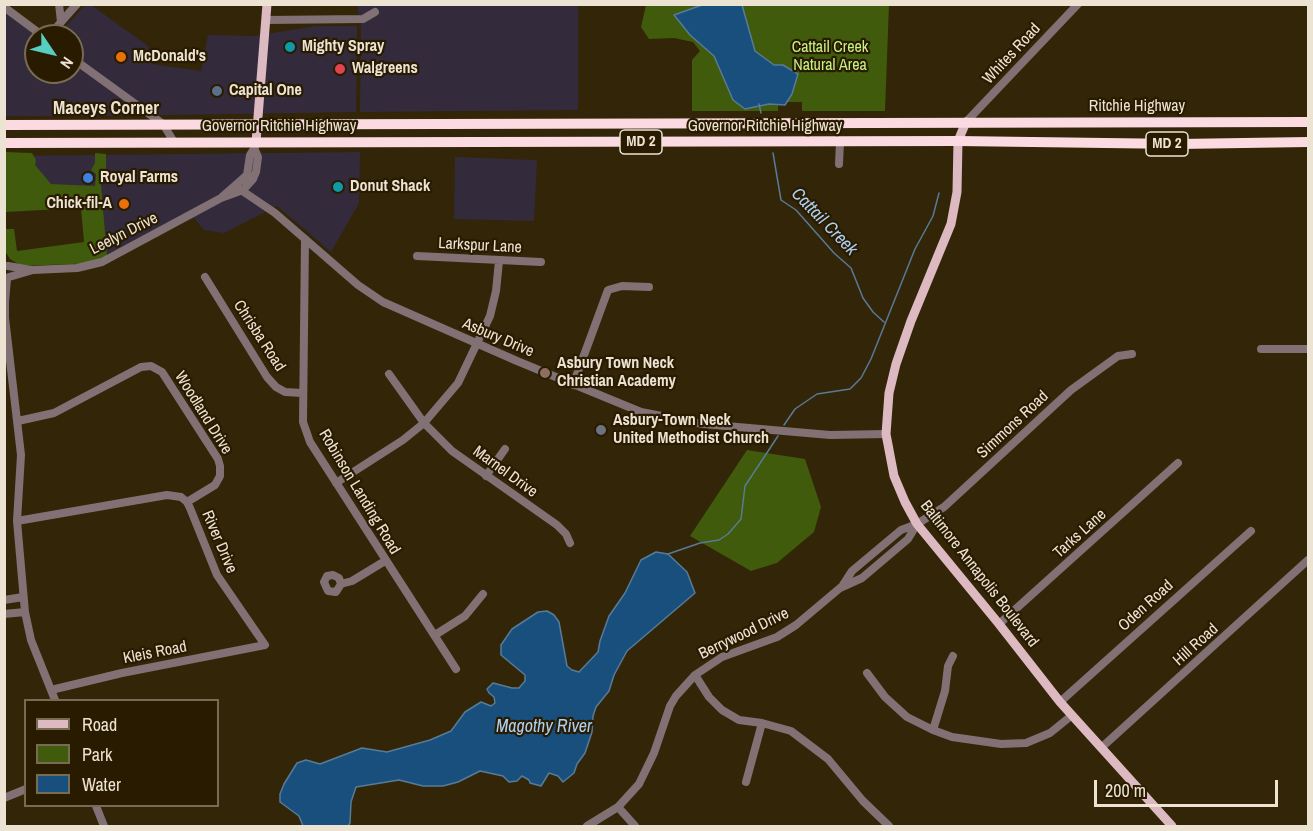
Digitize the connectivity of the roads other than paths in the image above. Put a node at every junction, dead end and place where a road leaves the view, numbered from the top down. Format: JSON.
{"nodes":[{"id":1,"x":59,"y":4,"type":"edge"},
{"id":2,"x":77,"y":4,"type":"edge"},
{"id":3,"x":267,"y":4,"type":"edge"},
{"id":4,"x":1078,"y":4,"type":"edge"},
{"id":5,"x":4,"y":7,"type":"edge"},
{"id":6,"x":375,"y":12,"type":"dead end"},
{"id":7,"x":266,"y":20,"type":"junction"},
{"id":8,"x":61,"y":22,"type":"joint"},
{"id":9,"x":27,"y":24,"type":"edge"},
{"id":10,"x":84,"y":67,"type":"edge"},
{"id":11,"x":966,"y":122,"type":"junction"},
{"id":12,"x":1308,"y":122,"type":"edge"},
{"id":13,"x":163,"y":124,"type":"junction"},
{"id":14,"x":258,"y":124,"type":"junction"},
{"id":15,"x":4,"y":125,"type":"edge"},
{"id":16,"x":958,"y":141,"type":"junction"},
{"id":17,"x":174,"y":142,"type":"junction"},
{"id":18,"x":840,"y":142,"type":"junction"},
{"id":19,"x":1308,"y":142,"type":"edge"},
{"id":20,"x":4,"y":143,"type":"edge"},
{"id":21,"x":255,"y":146,"type":"junction"},
{"id":22,"x":839,"y":164,"type":"dead end"},
{"id":23,"x":235,"y":186,"type":"junction"},
{"id":24,"x":243,"y":190,"type":"junction"},
{"id":25,"x":221,"y":198,"type":"junction"},
{"id":26,"x":305,"y":239,"type":"junction"},
{"id":27,"x":417,"y":256,"type":"dead end"},
{"id":28,"x":499,"y":261,"type":"junction"},
{"id":29,"x":541,"y":262,"type":"dead end"},
{"id":30,"x":6,"y":263,"type":"edge"},
{"id":31,"x":33,"y":270,"type":"junction"},
{"id":32,"x":205,"y":277,"type":"dead end"},
{"id":33,"x":7,"y":279,"type":"edge"},
{"id":34,"x":649,"y":287,"type":"dead end"},
{"id":35,"x":5,"y":302,"type":"edge"},
{"id":36,"x":5,"y":318,"type":"edge"},
{"id":37,"x":478,"y":343,"type":"junction"},
{"id":38,"x":1260,"y":349,"type":"dead end"},
{"id":39,"x":1308,"y":350,"type":"edge"},
{"id":40,"x":1132,"y":354,"type":"dead end"},
{"id":41,"x":389,"y":374,"type":"dead end"},
{"id":42,"x":573,"y":385,"type":"junction"},
{"id":43,"x":302,"y":393,"type":"junction"},
{"id":44,"x":18,"y":421,"type":"junction"},
{"id":45,"x":424,"y":423,"type":"junction"},
{"id":46,"x":886,"y":434,"type":"junction"},
{"id":47,"x":505,"y":449,"type":"dead end"},
{"id":48,"x":1178,"y":463,"type":"dead end"},
{"id":49,"x":486,"y":476,"type":"junction"},
{"id":50,"x":336,"y":483,"type":"junction"},
{"id":51,"x":187,"y":502,"type":"junction"},
{"id":52,"x":17,"y":521,"type":"junction"},
{"id":53,"x":917,"y":524,"type":"junction"},
{"id":54,"x":1251,"y":531,"type":"dead end"},
{"id":55,"x":570,"y":543,"type":"dead end"},
{"id":56,"x":1308,"y":560,"type":"edge"},
{"id":57,"x":385,"y":561,"type":"junction"},
{"id":58,"x":341,"y":584,"type":"dead end"},
{"id":59,"x":483,"y":594,"type":"dead end"},
{"id":60,"x":23,"y":597,"type":"junction"},
{"id":61,"x":4,"y":600,"type":"edge"},
{"id":62,"x":25,"y":612,"type":"junction"},
{"id":63,"x":4,"y":614,"type":"edge"},
{"id":64,"x":999,"y":624,"type":"junction"},
{"id":65,"x":435,"y":635,"type":"junction"},
{"id":66,"x":265,"y":645,"type":"joint"},
{"id":67,"x":953,"y":656,"type":"dead end"},
{"id":68,"x":456,"y":669,"type":"dead end"},
{"id":69,"x":867,"y":673,"type":"dead end"},
{"id":70,"x":695,"y":675,"type":"junction"},
{"id":71,"x":51,"y":690,"type":"junction"},
{"id":72,"x":55,"y":699,"type":"edge"},
{"id":73,"x":1059,"y":702,"type":"junction"},
{"id":74,"x":1071,"y":716,"type":"junction"},
{"id":75,"x":762,"y":723,"type":"junction"},
{"id":76,"x":933,"y":730,"type":"junction"},
{"id":77,"x":1101,"y":748,"type":"junction"},
{"id":78,"x":746,"y":782,"type":"dead end"},
{"id":79,"x":24,"y":790,"type":"edge"},
{"id":80,"x":4,"y":798,"type":"edge"},
{"id":81,"x":96,"y":807,"type":"edge"},
{"id":82,"x":618,"y":807,"type":"junction"},
{"id":83,"x":104,"y":826,"type":"edge"},
{"id":84,"x":587,"y":826,"type":"edge"},
{"id":85,"x":634,"y":826,"type":"edge"},
{"id":86,"x":889,"y":826,"type":"edge"},
{"id":87,"x":1172,"y":826,"type":"edge"}],
"edges":[{"from":1,"to":8,"type":"street"},
{"from":2,"to":8,"type":"street"},
{"from":3,"to":7,"type":"main road"},
{"from":4,"to":11,"type":"street","name":"Whites Road"},
{"from":5,"to":9,"type":"street"},
{"from":6,"to":7,"type":"street"},
{"from":7,"to":14,"type":"main road"},
{"from":10,"to":13,"type":"street"},
{"from":11,"to":12,"type":"highway","name":"Ritchie Highway","number":"MD 2"},
{"from":11,"to":14,"type":"highway","name":"Governor Ritchie Highway","number":"MD 2"},
{"from":11,"to":16,"type":"main road","name":"Baltimore Annapolis Boulevard"},
{"from":13,"to":14,"type":"highway","name":"Governor Ritchie Highway","number":"MD 2"},
{"from":13,"to":15,"type":"highway","name":"Governor Ritchie Highway","number":"MD 2"},
{"from":13,"to":17,"type":"street"},
{"from":14,"to":21,"type":"main road"},
{"from":16,"to":18,"type":"highway","name":"Governor Ritchie Highway","number":"MD 2"},
{"from":16,"to":19,"type":"highway","name":"Governor Ritchie Highway","number":"MD 2"},
{"from":16,"to":46,"type":"main road","name":"Baltimore Annapolis Boulevard"},
{"from":17,"to":20,"type":"highway","name":"Governor Ritchie Highway","number":"MD 2"},
{"from":17,"to":21,"type":"highway","name":"Governor Ritchie Highway","number":"MD 2"},
{"from":18,"to":21,"type":"highway","name":"Governor Ritchie Highway","number":"MD 2"},
{"from":18,"to":22,"type":"street"},
{"from":21,"to":23,"type":"street","name":"Leelyn Drive"},
{"from":21,"to":24,"type":"street"},
{"from":23,"to":24,"type":"street","name":"Asbury Drive"},
{"from":23,"to":25,"type":"street","name":"Leelyn Drive"},
{"from":24,"to":25,"type":"street","name":"Leelyn Drive"},
{"from":24,"to":26,"type":"street","name":"Asbury Drive"},
{"from":25,"to":31,"type":"street","name":"Leelyn Drive"},
{"from":26,"to":37,"type":"street","name":"Asbury Drive"},
{"from":26,"to":43,"type":"street","name":"Robinson Landing Road"},
{"from":27,"to":28,"type":"street","name":"Larkspur Lane"},
{"from":28,"to":29,"type":"street","name":"Larkspur Lane"},
{"from":28,"to":37,"type":"street"},
{"from":30,"to":31,"type":"street","name":"Leelyn Drive"},
{"from":30,"to":33,"type":"street"},
{"from":31,"to":33,"type":"street","name":"Leelyn Drive"},
{"from":32,"to":43,"type":"street","name":"Chrisba Road"},
{"from":33,"to":35,"type":"street"},
{"from":34,"to":42,"type":"street"},
{"from":35,"to":36,"type":"street"},
{"from":36,"to":44,"type":"street"},
{"from":37,"to":42,"type":"street","name":"Asbury Drive"},
{"from":37,"to":45,"type":"street"},
{"from":38,"to":39,"type":"street"},
{"from":40,"to":53,"type":"street","name":"Simmons Road"},
{"from":41,"to":45,"type":"street","name":"Marnel Drive"},
{"from":42,"to":46,"type":"street","name":"Asbury Drive"},
{"from":43,"to":50,"type":"street","name":"Robinson Landing Road"},
{"from":44,"to":51,"type":"street","name":"Woodland Drive"},
{"from":44,"to":52,"type":"street"},
{"from":45,"to":49,"type":"street","name":"Marnel Drive"},
{"from":45,"to":50,"type":"street"},
{"from":46,"to":53,"type":"main road","name":"Baltimore Annapolis Boulevard"},
{"from":47,"to":49,"type":"street"},
{"from":48,"to":64,"type":"street","name":"Tarks Lane"},
{"from":49,"to":55,"type":"street","name":"Marnel Drive"},
{"from":50,"to":57,"type":"street","name":"Robinson Landing Road"},
{"from":51,"to":52,"type":"street","name":"River Drive"},
{"from":51,"to":66,"type":"street","name":"River Drive"},
{"from":52,"to":60,"type":"street"},
{"from":53,"to":64,"type":"main road","name":"Baltimore Annapolis Boulevard"},
{"from":53,"to":70,"type":"street","name":"Berrywood Drive"},
{"from":54,"to":73,"type":"street","name":"Oden Road"},
{"from":56,"to":77,"type":"street","name":"Hill Road"},
{"from":57,"to":58,"type":"street"},
{"from":57,"to":65,"type":"street","name":"Robinson Landing Road"},
{"from":59,"to":65,"type":"street"},
{"from":60,"to":61,"type":"street"},
{"from":60,"to":62,"type":"street"},
{"from":62,"to":63,"type":"street"},
{"from":62,"to":71,"type":"street"},
{"from":64,"to":73,"type":"main road","name":"Baltimore Annapolis Boulevard"},
{"from":65,"to":68,"type":"street","name":"Robinson Landing Road"},
{"from":66,"to":71,"type":"street","name":"Kleis Road"},
{"from":67,"to":76,"type":"street"},
{"from":69,"to":76,"type":"street"},
{"from":70,"to":75,"type":"street"},
{"from":70,"to":82,"type":"street","name":"Berrywood Drive"},
{"from":71,"to":72,"type":"street"},
{"from":73,"to":74,"type":"main road","name":"Baltimore Annapolis Boulevard"},
{"from":74,"to":76,"type":"street"},
{"from":74,"to":77,"type":"main road","name":"Baltimore Annapolis Boulevard"},
{"from":75,"to":78,"type":"street"},
{"from":75,"to":86,"type":"street"},
{"from":77,"to":87,"type":"main road","name":"Baltimore Annapolis Boulevard"},
{"from":79,"to":80,"type":"street"},
{"from":81,"to":83,"type":"street"},
{"from":82,"to":84,"type":"street","name":"Berrywood Drive"},
{"from":82,"to":85,"type":"street"}]}
